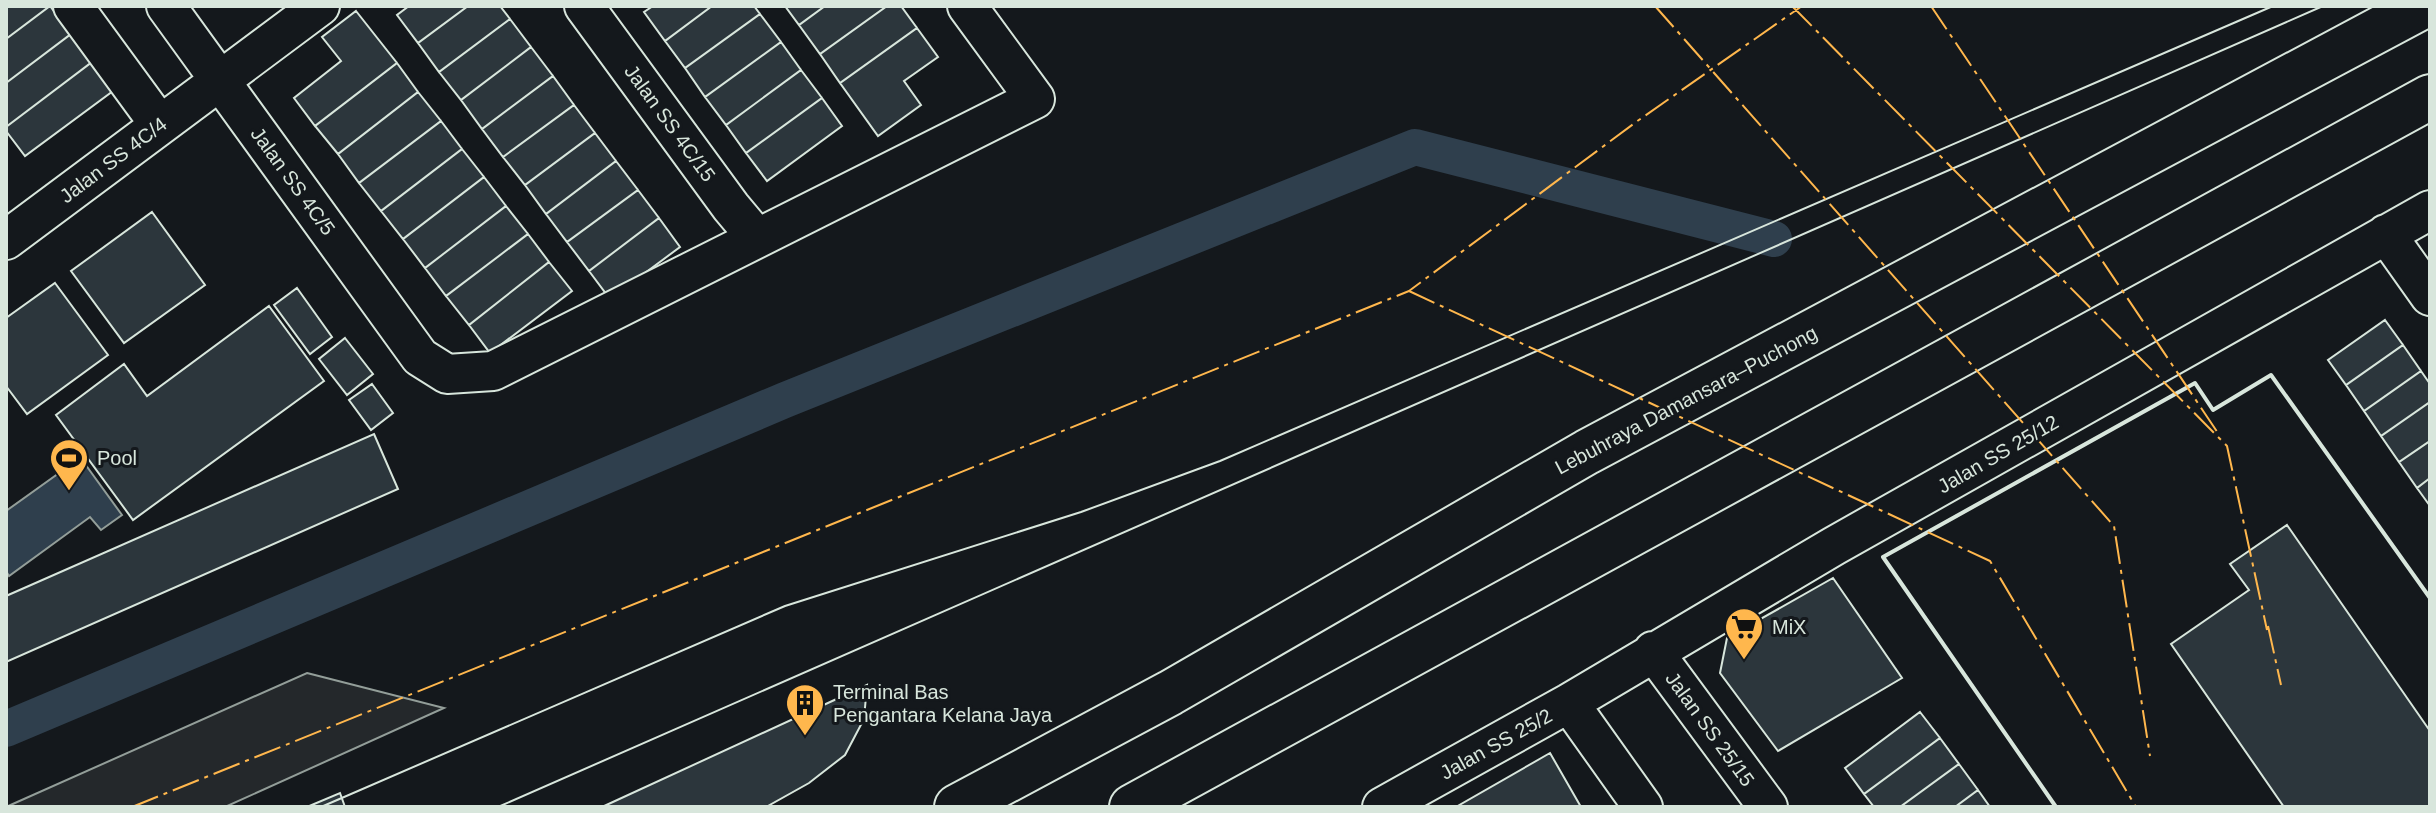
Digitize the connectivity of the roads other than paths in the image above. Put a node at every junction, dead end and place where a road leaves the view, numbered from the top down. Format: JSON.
{"nodes":[{"id":1,"x":73,"y":6,"type":"edge"},
{"id":2,"x":166,"y":6,"type":"edge"},
{"id":3,"x":320,"y":6,"type":"edge"},
{"id":4,"x":584,"y":6,"type":"edge"},
{"id":5,"x":967,"y":6,"type":"edge"},
{"id":6,"x":2423,"y":6,"type":"edge"},
{"id":7,"x":281,"y":17,"type":"edge"},
{"id":8,"x":220,"y":80,"type":"junction"},
{"id":9,"x":2430,"y":97,"type":"edge"},
{"id":10,"x":160,"y":125,"type":"junction"},
{"id":11,"x":731,"y":207,"type":"junction"},
{"id":12,"x":2430,"y":210,"type":"edge"},
{"id":13,"x":805,"y":214,"type":"junction"},
{"id":14,"x":2386,"y":234,"type":"junction"},
{"id":15,"x":757,"y":238,"type":"junction"},
{"id":16,"x":6,"y":240,"type":"edge"},
{"id":17,"x":2430,"y":296,"type":"edge"},
{"id":18,"x":1653,"y":651,"type":"junction"},
{"id":19,"x":1569,"y":703,"type":"junction"},
{"id":20,"x":957,"y":807,"type":"edge"},
{"id":21,"x":1132,"y":807,"type":"edge"},
{"id":22,"x":1382,"y":807,"type":"edge"},
{"id":23,"x":1643,"y":807,"type":"edge"},
{"id":24,"x":1768,"y":807,"type":"edge"}],
"edges":[{"from":1,"to":10,"type":"street"},
{"from":2,"to":8,"type":"street","name":"Jalan SS 4C/5"},
{"from":3,"to":7,"type":"street","name":"Jalan SS 4C/4"},
{"from":4,"to":11,"type":"street","name":"Jalan SS 4C/15"},
{"from":5,"to":13,"type":"street"},
{"from":6,"to":20,"type":"highway","name":"Lebuhraya Damansara–Puchong"},
{"from":7,"to":8,"type":"street","name":"Jalan SS 4C/4"},
{"from":8,"to":10,"type":"street","name":"Jalan SS 4C/4"},
{"from":8,"to":15,"type":"street","name":"Jalan SS 4C/5"},
{"from":9,"to":21,"type":"highway"},
{"from":10,"to":16,"type":"street","name":"Jalan SS 4C/4"},
{"from":11,"to":13,"type":"street"},
{"from":11,"to":15,"type":"street","name":"Jalan SS 4C/15"},
{"from":12,"to":14,"type":"street","name":"Jalan SS 25/12"},
{"from":13,"to":15,"type":"street"},
{"from":14,"to":17,"type":"street"},
{"from":14,"to":18,"type":"street","name":"Jalan SS 25/12"},
{"from":18,"to":19,"type":"street","name":"Jalan SS 25/12"},
{"from":18,"to":24,"type":"street","name":"Jalan SS 25/15"},
{"from":19,"to":22,"type":"street","name":"Jalan SS 25/2"},
{"from":19,"to":23,"type":"street"}]}
